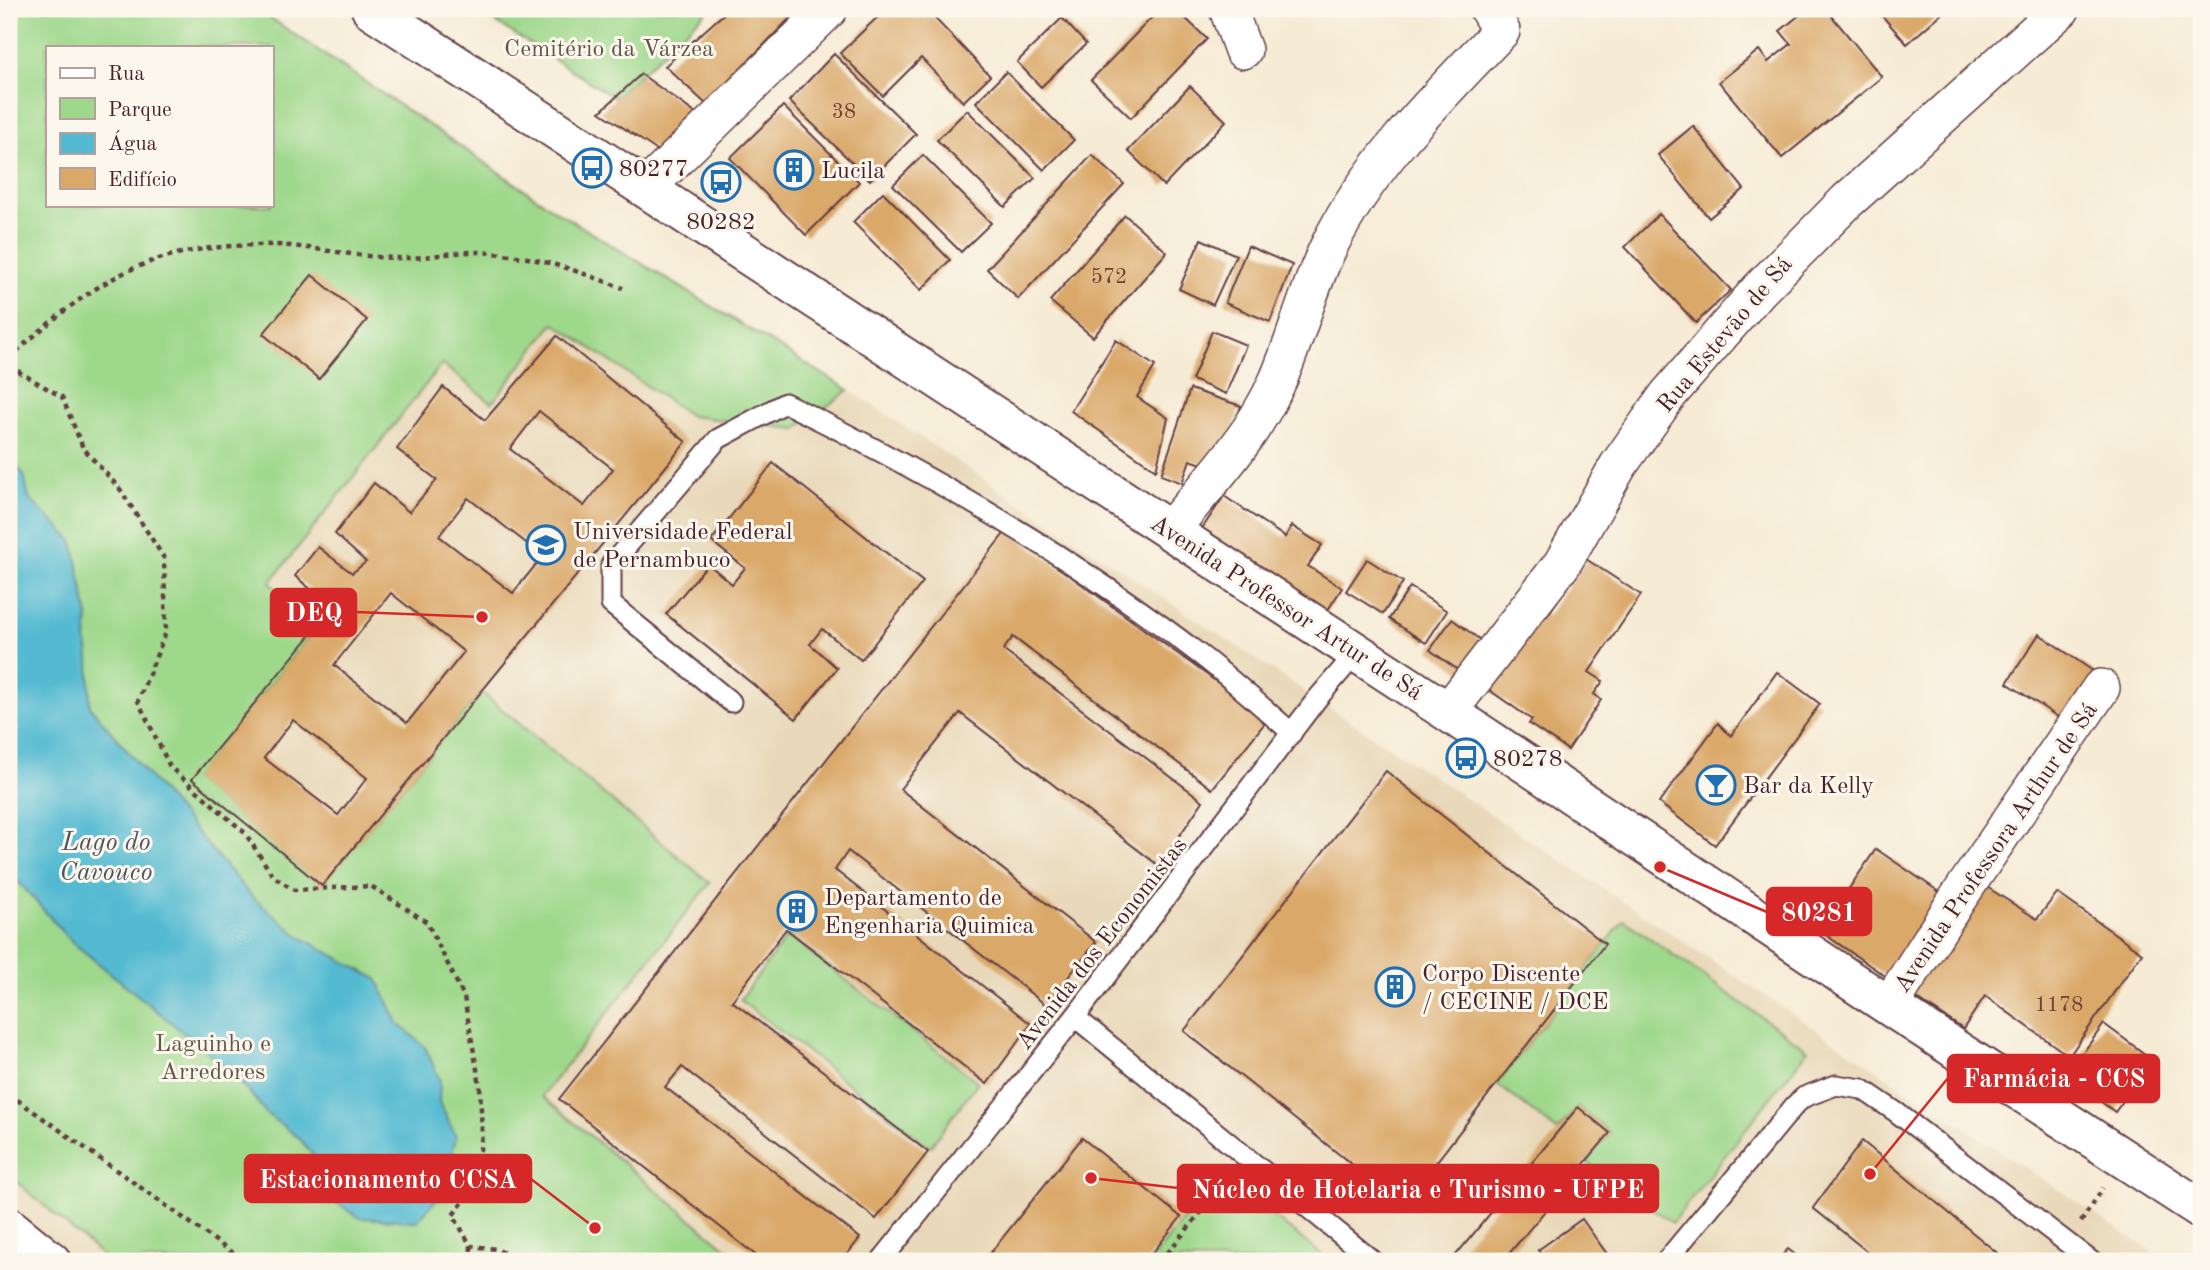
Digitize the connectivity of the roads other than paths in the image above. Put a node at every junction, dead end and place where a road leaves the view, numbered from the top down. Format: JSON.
{"nodes":[{"id":1,"x":371,"y":9,"type":"edge"},
{"id":2,"x":829,"y":9,"type":"edge"},
{"id":3,"x":1228,"y":9,"type":"edge"},
{"id":4,"x":1488,"y":9,"type":"edge"},
{"id":5,"x":2061,"y":9,"type":"edge"},
{"id":6,"x":1243,"y":50,"type":"dead end"},
{"id":7,"x":646,"y":188,"type":"junction"},
{"id":8,"x":1170,"y":530,"type":"junction"},
{"id":9,"x":1357,"y":652,"type":"junction"},
{"id":10,"x":2101,"y":688,"type":"dead end"},
{"id":11,"x":731,"y":702,"type":"dead end"},
{"id":12,"x":1448,"y":712,"type":"junction"},
{"id":13,"x":1292,"y":733,"type":"junction"},
{"id":14,"x":1889,"y":1006,"type":"junction"},
{"id":15,"x":1075,"y":1017,"type":"junction"},
{"id":16,"x":2201,"y":1209,"type":"edge"},
{"id":17,"x":9,"y":1227,"type":"edge"},
{"id":18,"x":51,"y":1261,"type":"edge"},
{"id":19,"x":881,"y":1261,"type":"edge"},
{"id":20,"x":1373,"y":1261,"type":"edge"},
{"id":21,"x":1666,"y":1261,"type":"edge"},
{"id":22,"x":2091,"y":1261,"type":"edge"}],
"edges":[{"from":1,"to":7,"type":"street","name":"Avenida Professor Artur de Sá"},
{"from":2,"to":7,"type":"street"},
{"from":3,"to":6,"type":"street"},
{"from":4,"to":8,"type":"street"},
{"from":5,"to":12,"type":"street","name":"Rua Estevão de Sá"},
{"from":7,"to":8,"type":"street","name":"Avenida Professor Artur de Sá"},
{"from":8,"to":9,"type":"street","name":"Avenida Professor Artur de Sá"},
{"from":9,"to":12,"type":"street","name":"Avenida Professor Artur de Sá"},
{"from":9,"to":13,"type":"lane","name":"Avenida dos Economistas"},
{"from":10,"to":14,"type":"street","name":"Avenida Professora Arthur de Sá"},
{"from":11,"to":13,"type":"lane"},
{"from":12,"to":14,"type":"street","name":"Avenida Professor Artur de Sá"},
{"from":13,"to":15,"type":"lane","name":"Avenida dos Economistas"},
{"from":14,"to":16,"type":"street","name":"Avenida Professor Artur de Sá"},
{"from":15,"to":19,"type":"lane","name":"Avenida dos Economistas"},
{"from":15,"to":20,"type":"lane"},
{"from":17,"to":18,"type":"street"},
{"from":21,"to":22,"type":"lane"}]}
